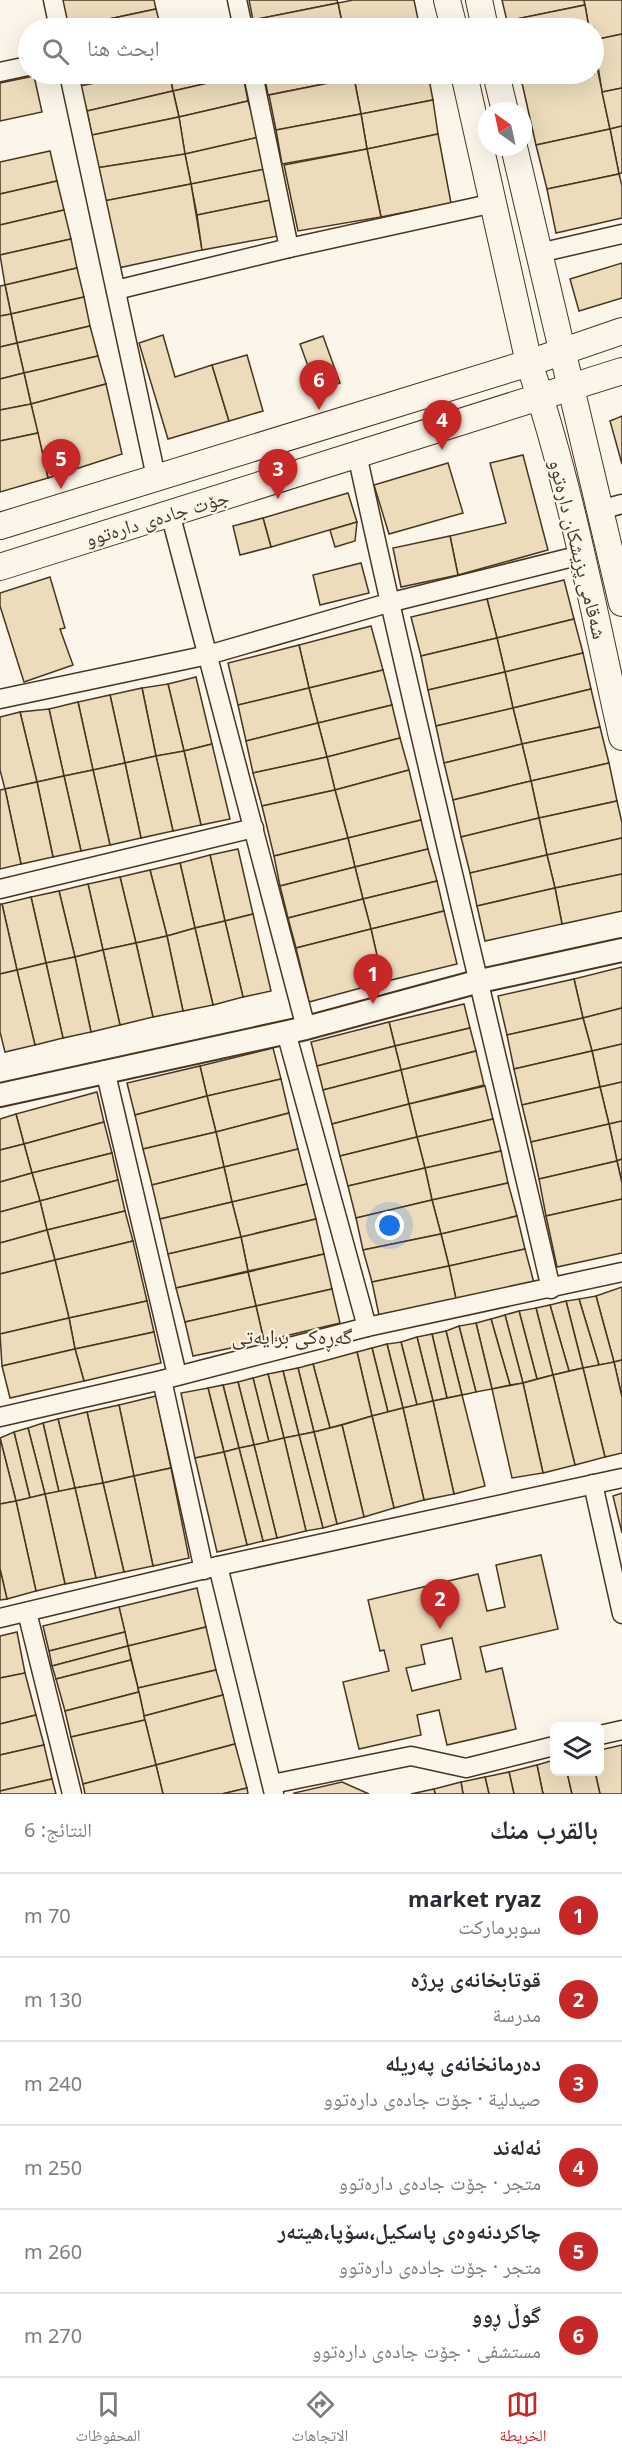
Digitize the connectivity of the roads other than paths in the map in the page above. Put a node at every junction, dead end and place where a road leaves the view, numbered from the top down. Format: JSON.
{"nodes":[{"id":1,"x":53,"y":0,"type":"edge"},
{"id":2,"x":237,"y":0,"type":"edge"},
{"id":3,"x":447,"y":0,"type":"edge"},
{"id":4,"x":479,"y":0,"type":"edge"},
{"id":5,"x":57,"y":18,"type":"edge"},
{"id":6,"x":241,"y":18,"type":"edge"},
{"id":7,"x":452,"y":18,"type":"edge"},
{"id":8,"x":484,"y":18,"type":"edge"},
{"id":9,"x":18,"y":68,"type":"edge"},
{"id":10,"x":0,"y":72,"type":"edge"},
{"id":11,"x":71,"y":84,"type":"edge"},
{"id":12,"x":254,"y":84,"type":"edge"},
{"id":13,"x":466,"y":84,"type":"edge"},
{"id":14,"x":498,"y":84,"type":"edge"},
{"id":15,"x":503,"y":102,"type":"edge"},
{"id":16,"x":516,"y":156,"type":"edge"},
{"id":17,"x":494,"y":204,"type":"junction"},
{"id":18,"x":622,"y":234,"type":"edge"},
{"id":19,"x":289,"y":248,"type":"junction"},
{"id":20,"x":539,"y":253,"type":"junction"},
{"id":21,"x":116,"y":290,"type":"junction"},
{"id":22,"x":622,"y":331,"type":"edge"},
{"id":23,"x":562,"y":352,"type":"junction"},
{"id":24,"x":529,"y":363,"type":"junction"},
{"id":25,"x":622,"y":371,"type":"edge"},
{"id":26,"x":571,"y":388,"type":"junction"},
{"id":27,"x":540,"y":398,"type":"junction"},
{"id":28,"x":357,"y":454,"type":"junction"},
{"id":29,"x":156,"y":477,"type":"junction"},
{"id":30,"x":611,"y":507,"type":"edge"},
{"id":31,"x":170,"y":513,"type":"junction"},
{"id":32,"x":0,"y":526,"type":"edge"},
{"id":33,"x":581,"y":555,"type":"junction"},
{"id":34,"x":0,"y":567,"type":"edge"},
{"id":35,"x":388,"y":603,"type":"junction"},
{"id":36,"x":622,"y":603,"type":"edge"},
{"id":37,"x":208,"y":655,"type":"junction"},
{"id":38,"x":0,"y":699,"type":"edge"},
{"id":39,"x":622,"y":737,"type":"edge"},
{"id":40,"x":254,"y":828,"type":"junction"},
{"id":41,"x":0,"y":889,"type":"edge"},
{"id":42,"x":622,"y":950,"type":"edge"},
{"id":43,"x":480,"y":981,"type":"junction"},
{"id":44,"x":296,"y":1030,"type":"junction"},
{"id":45,"x":105,"y":1070,"type":"junction"},
{"id":46,"x":0,"y":1095,"type":"edge"},
{"id":47,"x":622,"y":1272,"type":"edge"},
{"id":48,"x":551,"y":1289,"type":"junction"},
{"id":49,"x":367,"y":1327,"type":"junction"},
{"id":50,"x":170,"y":1377,"type":"junction"},
{"id":51,"x":0,"y":1417,"type":"edge"},
{"id":52,"x":622,"y":1478,"type":"edge"},
{"id":53,"x":593,"y":1484,"type":"junction"},
{"id":54,"x":211,"y":1568,"type":"junction"},
{"id":55,"x":27,"y":1612,"type":"junction"},
{"id":56,"x":622,"y":1614,"type":"edge"},
{"id":57,"x":0,"y":1618,"type":"edge"},
{"id":58,"x":622,"y":1730,"type":"edge"},
{"id":59,"x":604,"y":1734,"type":"edge"},
{"id":60,"x":550,"y":1747,"type":"edge"},
{"id":61,"x":273,"y":1789,"type":"edge"},
{"id":62,"x":72,"y":1794,"type":"edge"}],
"edges":[{"from":1,"to":5,"type":"street"},
{"from":2,"to":6,"type":"street"},
{"from":3,"to":7,"type":"main road"},
{"from":4,"to":8,"type":"main road"},
{"from":9,"to":10,"type":"street"},
{"from":11,"to":21,"type":"street"},
{"from":12,"to":19,"type":"street"},
{"from":13,"to":17,"type":"main road","name":"شەقامی پزیشکان دارەتوو"},
{"from":14,"to":15,"type":"main road"},
{"from":16,"to":20,"type":"main road","name":"شەقامی پزیشکان دارەتوو"},
{"from":17,"to":19,"type":"street"},
{"from":17,"to":24,"type":"main road","name":"شەقامی پزیشکان دارەتوو"},
{"from":18,"to":20,"type":"street"},
{"from":19,"to":21,"type":"street"},
{"from":20,"to":23,"type":"main road","name":"شەقامی پزیشکان دارەتوو"},
{"from":21,"to":29,"type":"street"},
{"from":22,"to":23,"type":"main road","name":"جۆت جادەی دارەتوو"},
{"from":23,"to":24,"type":"main road","name":"جۆت جادەی دارەتوو"},
{"from":23,"to":26,"type":"main road","name":"شەقامی پزیشکان دارەتوو"},
{"from":24,"to":27,"type":"main road","name":"شەقامی پزیشکان دارەتوو"},
{"from":24,"to":29,"type":"main road","name":"جۆت جادەی دارەتوو"},
{"from":25,"to":26,"type":"main road","name":"جۆت جادەی دارەتوو"},
{"from":26,"to":27,"type":"main road","name":"جۆت جادەی دارەتوو"},
{"from":26,"to":30,"type":"main road","name":"شەقامی پزیشکان دارەتوو"},
{"from":27,"to":28,"type":"main road","name":"جۆت جادەی دارەتوو"},
{"from":27,"to":33,"type":"main road","name":"شەقامی پزیشکان دارەتوو"},
{"from":28,"to":31,"type":"main road","name":"جۆت جادەی دارەتوو"},
{"from":28,"to":35,"type":"street"},
{"from":29,"to":32,"type":"main road","name":"جۆت جادەی دارەتوو"},
{"from":30,"to":36,"type":"main road","name":"شەقامی پزیشکان دارەتوو"},
{"from":31,"to":34,"type":"main road","name":"جۆت جادەی دارەتوو"},
{"from":31,"to":37,"type":"street"},
{"from":33,"to":35,"type":"street"},
{"from":33,"to":39,"type":"main road","name":"شەقامی پزیشکان دارەتوو"},
{"from":35,"to":37,"type":"street"},
{"from":35,"to":43,"type":"street"},
{"from":37,"to":38,"type":"street"},
{"from":37,"to":40,"type":"street"},
{"from":40,"to":41,"type":"street"},
{"from":40,"to":44,"type":"street"},
{"from":42,"to":43,"type":"street"},
{"from":43,"to":44,"type":"street"},
{"from":43,"to":48,"type":"street"},
{"from":44,"to":45,"type":"street"},
{"from":44,"to":49,"type":"street"},
{"from":45,"to":46,"type":"street"},
{"from":45,"to":50,"type":"street"},
{"from":47,"to":48,"type":"street"},
{"from":48,"to":49,"type":"street"},
{"from":49,"to":50,"type":"street"},
{"from":50,"to":51,"type":"street"},
{"from":50,"to":54,"type":"street"},
{"from":52,"to":53,"type":"street"},
{"from":53,"to":54,"type":"street"},
{"from":53,"to":56,"type":"street"},
{"from":54,"to":55,"type":"street"},
{"from":54,"to":61,"type":"street"},
{"from":55,"to":57,"type":"street"},
{"from":55,"to":62,"type":"street"},
{"from":58,"to":59,"type":"street"},
{"from":60,"to":61,"type":"street"}]}
